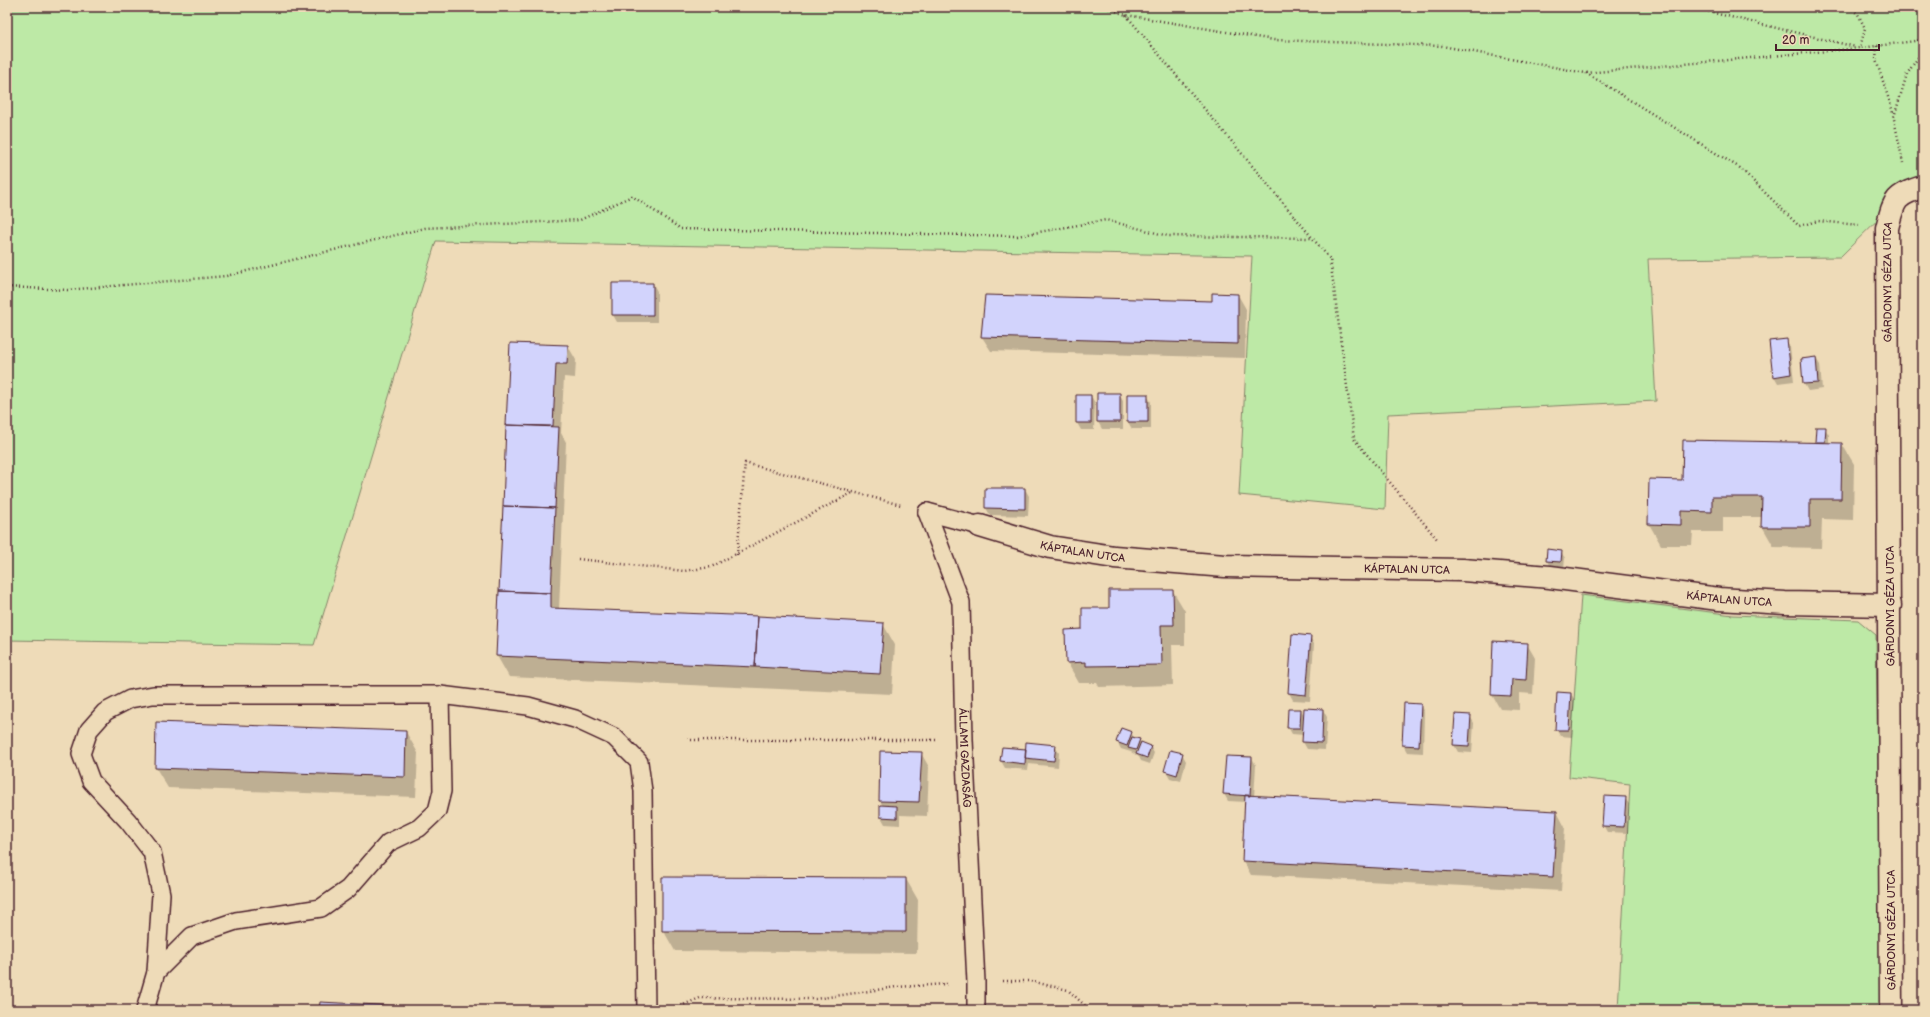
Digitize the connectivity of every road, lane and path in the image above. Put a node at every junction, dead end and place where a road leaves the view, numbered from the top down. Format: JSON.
{"nodes":[{"id":1,"x":1105,"y":7,"type":"edge"},
{"id":2,"x":1689,"y":7,"type":"edge"},
{"id":3,"x":1849,"y":7,"type":"edge"},
{"id":4,"x":1126,"y":15,"type":"junction"},
{"id":5,"x":1923,"y":40,"type":"edge"},
{"id":6,"x":1876,"y":46,"type":"junction"},
{"id":7,"x":1860,"y":48,"type":"junction"},
{"id":8,"x":1923,"y":50,"type":"edge"},
{"id":9,"x":1586,"y":73,"type":"junction"},
{"id":10,"x":1894,"y":118,"type":"junction"},
{"id":11,"x":1918,"y":188,"type":"edge"},
{"id":12,"x":1887,"y":228,"type":"junction"},
{"id":13,"x":1312,"y":238,"type":"junction"},
{"id":14,"x":7,"y":287,"type":"edge"},
{"id":15,"x":854,"y":492,"type":"junction"},
{"id":16,"x":927,"y":512,"type":"junction"},
{"id":17,"x":980,"y":526,"type":"joint"},
{"id":18,"x":737,"y":555,"type":"junction"},
{"id":19,"x":578,"y":559,"type":"dead end"},
{"id":20,"x":1463,"y":570,"type":"junction"},
{"id":21,"x":1890,"y":605,"type":"junction"},
{"id":22,"x":440,"y":695,"type":"junction"},
{"id":23,"x":687,"y":740,"type":"dead end"},
{"id":24,"x":964,"y":740,"type":"junction"},
{"id":25,"x":156,"y":972,"type":"junction"},
{"id":26,"x":976,"y":982,"type":"junction"},
{"id":27,"x":145,"y":1010,"type":"edge"},
{"id":28,"x":646,"y":1010,"type":"edge"},
{"id":29,"x":672,"y":1010,"type":"edge"},
{"id":30,"x":976,"y":1010,"type":"edge"},
{"id":31,"x":1090,"y":1010,"type":"edge"},
{"id":32,"x":1891,"y":1010,"type":"edge"}],
"edges":[{"from":1,"to":4,"type":"path"},
{"from":2,"to":7,"type":"path"},
{"from":3,"to":7,"type":"path"},
{"from":4,"to":9,"type":"path"},
{"from":4,"to":13,"type":"path"},
{"from":5,"to":6,"type":"path"},
{"from":6,"to":7,"type":"path"},
{"from":6,"to":10,"type":"path"},
{"from":7,"to":9,"type":"path"},
{"from":8,"to":10,"type":"path"},
{"from":9,"to":12,"type":"path"},
{"from":10,"to":11,"type":"path"},
{"from":11,"to":12,"type":"street","name":"GÁRDONYI GÉZA UTCA"},
{"from":12,"to":21,"type":"street","name":"GÁRDONYI GÉZA UTCA"},
{"from":13,"to":14,"type":"path"},
{"from":13,"to":20,"type":"path"},
{"from":15,"to":16,"type":"path"},
{"from":15,"to":18,"type":"path"},
{"from":15,"to":18,"type":"path"},
{"from":16,"to":17,"type":"lane","name":"KÁPTALAN UTCA"},
{"from":16,"to":24,"type":"lane","name":"ÁLLAMI GAZDASÁG"},
{"from":17,"to":20,"type":"street","name":"KÁPTALAN UTCA"},
{"from":18,"to":19,"type":"path"},
{"from":20,"to":21,"type":"street","name":"KÁPTALAN UTCA"},
{"from":21,"to":32,"type":"street","name":"GÁRDONYI GÉZA UTCA"},
{"from":22,"to":25,"type":"lane"},
{"from":22,"to":25,"type":"lane"},
{"from":22,"to":28,"type":"lane"},
{"from":23,"to":24,"type":"path"},
{"from":24,"to":26,"type":"lane","name":"ÁLLAMI GAZDASÁG"},
{"from":25,"to":27,"type":"lane"},
{"from":26,"to":29,"type":"path"},
{"from":26,"to":30,"type":"lane","name":"ÁLLAMI GAZDASÁG"},
{"from":26,"to":31,"type":"path"}]}
